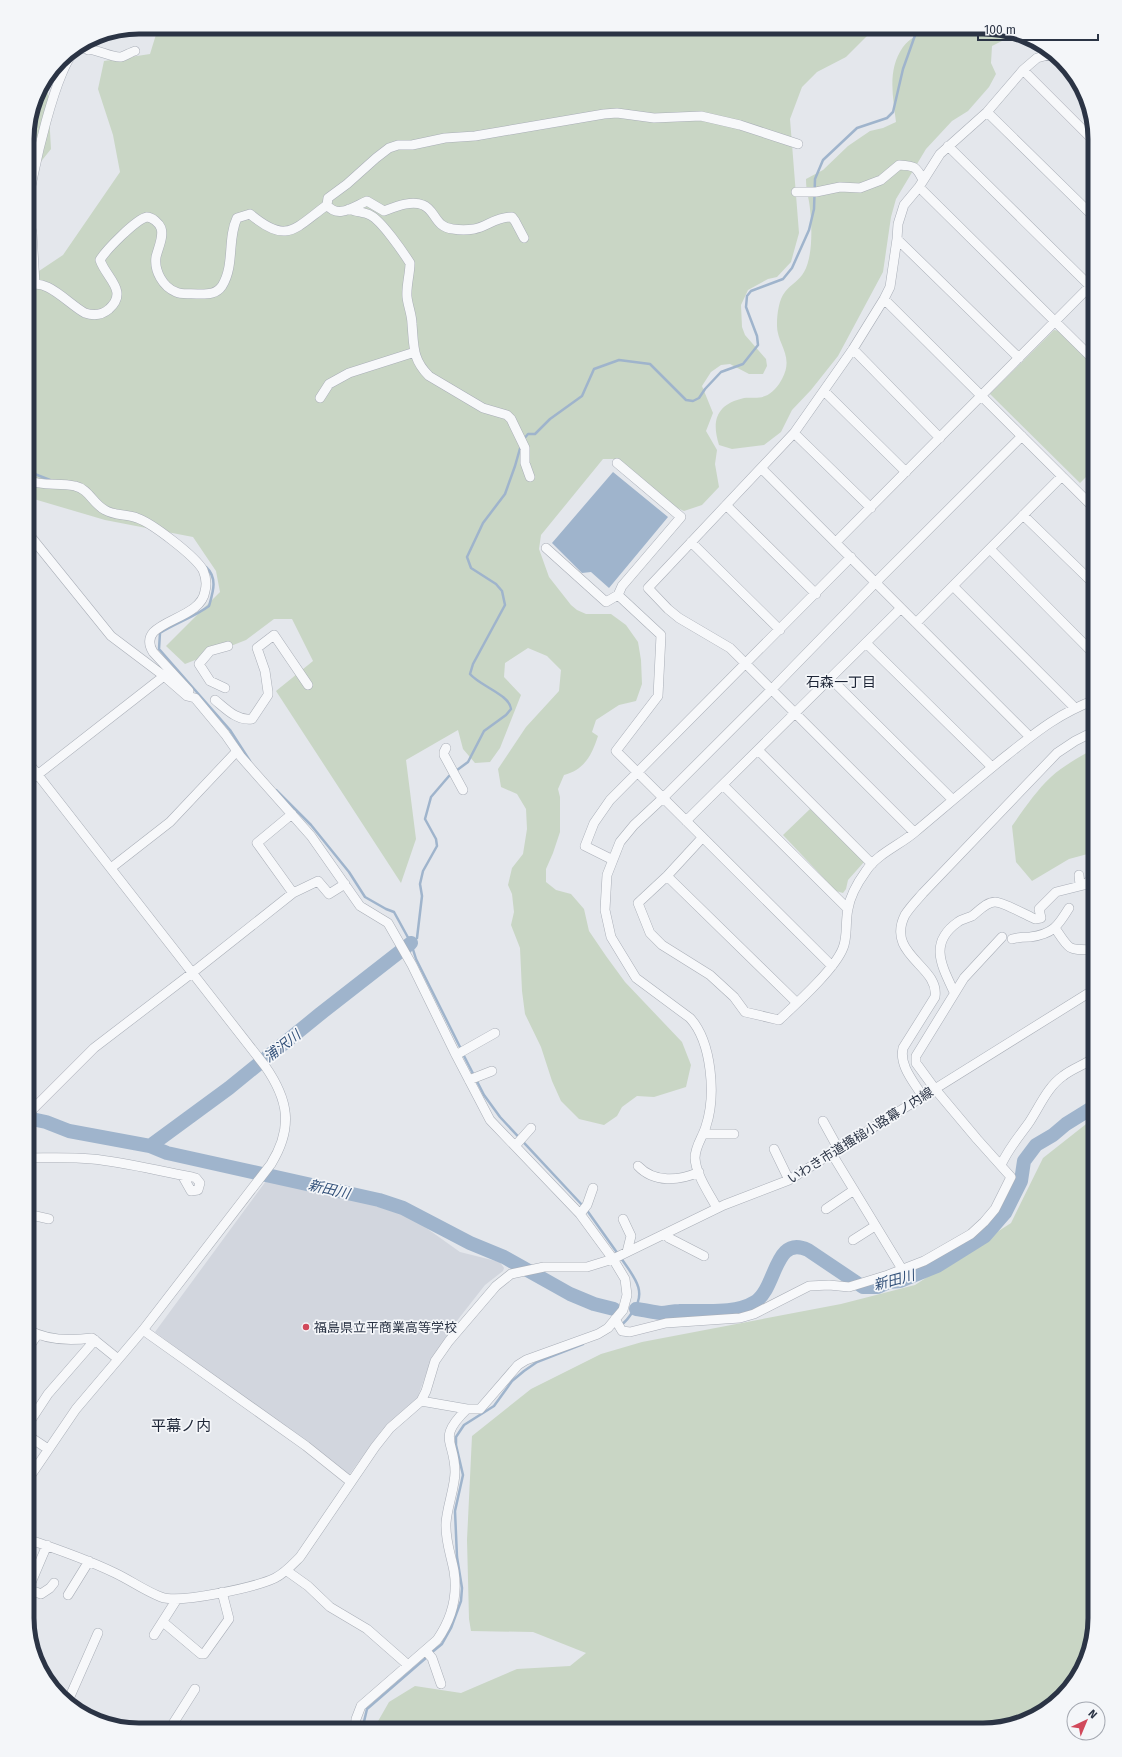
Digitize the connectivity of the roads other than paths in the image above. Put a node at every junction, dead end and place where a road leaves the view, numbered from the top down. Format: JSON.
{"nodes":[{"id":1,"x":90,"y":47,"type":"edge"},
{"id":2,"x":88,"y":50,"type":"joint"},
{"id":3,"x":135,"y":51,"type":"dead end"},
{"id":4,"x":1046,"y":56,"type":"edge"},
{"id":5,"x":71,"y":60,"type":"edge"},
{"id":6,"x":1023,"y":70,"type":"junction"},
{"id":7,"x":987,"y":112,"type":"junction"},
{"id":8,"x":1088,"y":135,"type":"edge"},
{"id":9,"x":798,"y":144,"type":"dead end"},
{"id":10,"x":948,"y":146,"type":"junction"},
{"id":11,"x":34,"y":178,"type":"edge"},
{"id":12,"x":921,"y":183,"type":"junction"},
{"id":13,"x":796,"y":192,"type":"dead end"},
{"id":14,"x":327,"y":204,"type":"junction"},
{"id":15,"x":349,"y":209,"type":"junction"},
{"id":16,"x":1088,"y":211,"type":"edge"},
{"id":17,"x":524,"y":238,"type":"dead end"},
{"id":18,"x":897,"y":239,"type":"junction"},
{"id":19,"x":1088,"y":281,"type":"edge"},
{"id":20,"x":34,"y":284,"type":"edge"},
{"id":21,"x":1088,"y":291,"type":"edge"},
{"id":22,"x":884,"y":299,"type":"junction"},
{"id":23,"x":1055,"y":321,"type":"junction"},
{"id":24,"x":854,"y":349,"type":"junction"},
{"id":25,"x":415,"y":352,"type":"junction"},
{"id":26,"x":1088,"y":354,"type":"edge"},
{"id":27,"x":1019,"y":358,"type":"junction"},
{"id":28,"x":824,"y":391,"type":"junction"},
{"id":29,"x":982,"y":396,"type":"junction"},
{"id":30,"x":320,"y":398,"type":"dead end"},
{"id":31,"x":794,"y":433,"type":"junction"},
{"id":32,"x":1022,"y":436,"type":"junction"},
{"id":33,"x":940,"y":438,"type":"junction"},
{"id":34,"x":617,"y":463,"type":"dead end"},
{"id":35,"x":761,"y":468,"type":"junction"},
{"id":36,"x":906,"y":472,"type":"junction"},
{"id":37,"x":1062,"y":476,"type":"junction"},
{"id":38,"x":530,"y":477,"type":"dead end"},
{"id":39,"x":34,"y":482,"type":"edge"},
{"id":40,"x":1088,"y":502,"type":"edge"},
{"id":41,"x":726,"y":505,"type":"junction"},
{"id":42,"x":871,"y":508,"type":"junction"},
{"id":43,"x":1024,"y":515,"type":"junction"},
{"id":44,"x":34,"y":541,"type":"edge"},
{"id":45,"x":691,"y":542,"type":"junction"},
{"id":46,"x":836,"y":542,"type":"junction"},
{"id":47,"x":546,"y":548,"type":"dead end"},
{"id":48,"x":990,"y":549,"type":"junction"},
{"id":49,"x":851,"y":557,"type":"junction"},
{"id":50,"x":1088,"y":578,"type":"edge"},
{"id":51,"x":876,"y":582,"type":"junction"},
{"id":52,"x":953,"y":586,"type":"junction"},
{"id":53,"x":816,"y":594,"type":"junction"},
{"id":54,"x":618,"y":595,"type":"junction"},
{"id":55,"x":901,"y":608,"type":"junction"},
{"id":56,"x":916,"y":623,"type":"junction"},
{"id":57,"x":780,"y":630,"type":"junction"},
{"id":58,"x":866,"y":643,"type":"junction"},
{"id":59,"x":228,"y":646,"type":"dead end"},
{"id":60,"x":1088,"y":648,"type":"edge"},
{"id":61,"x":745,"y":665,"type":"junction"},
{"id":62,"x":164,"y":676,"type":"junction"},
{"id":63,"x":830,"y":678,"type":"junction"},
{"id":64,"x":308,"y":685,"type":"dead end"},
{"id":65,"x":771,"y":690,"type":"junction"},
{"id":66,"x":195,"y":698,"type":"junction"},
{"id":67,"x":215,"y":700,"type":"junction"},
{"id":68,"x":1088,"y":703,"type":"edge"},
{"id":69,"x":1074,"y":708,"type":"junction"},
{"id":70,"x":205,"y":710,"type":"junction"},
{"id":71,"x":795,"y":714,"type":"junction"},
{"id":72,"x":1088,"y":734,"type":"edge"},
{"id":73,"x":1030,"y":737,"type":"junction"},
{"id":74,"x":446,"y":748,"type":"dead end"},
{"id":75,"x":758,"y":750,"type":"junction"},
{"id":76,"x":237,"y":751,"type":"junction"},
{"id":77,"x":992,"y":767,"type":"junction"},
{"id":78,"x":34,"y":770,"type":"edge"},
{"id":79,"x":638,"y":773,"type":"junction"},
{"id":80,"x":38,"y":775,"type":"junction"},
{"id":81,"x":34,"y":778,"type":"edge"},
{"id":82,"x":723,"y":784,"type":"junction"},
{"id":83,"x":463,"y":790,"type":"dead end"},
{"id":84,"x":663,"y":798,"type":"junction"},
{"id":85,"x":952,"y":799,"type":"junction"},
{"id":86,"x":292,"y":814,"type":"junction"},
{"id":87,"x":686,"y":821,"type":"junction"},
{"id":88,"x":914,"y":832,"type":"junction"},
{"id":89,"x":702,"y":838,"type":"junction"},
{"id":90,"x":613,"y":860,"type":"junction"},
{"id":91,"x":872,"y":864,"type":"junction"},
{"id":92,"x":111,"y":868,"type":"junction"},
{"id":93,"x":1079,"y":875,"type":"dead end"},
{"id":94,"x":667,"y":876,"type":"junction"},
{"id":95,"x":1088,"y":883,"type":"edge"},
{"id":96,"x":345,"y":884,"type":"junction"},
{"id":97,"x":1080,"y":886,"type":"junction"},
{"id":98,"x":293,"y":893,"type":"junction"},
{"id":99,"x":1069,"y":908,"type":"dead end"},
{"id":100,"x":848,"y":909,"type":"junction"},
{"id":101,"x":1055,"y":928,"type":"junction"},
{"id":102,"x":1002,"y":937,"type":"dead end"},
{"id":103,"x":1012,"y":939,"type":"dead end"},
{"id":104,"x":1088,"y":950,"type":"edge"},
{"id":105,"x":832,"y":966,"type":"junction"},
{"id":106,"x":192,"y":973,"type":"junction"},
{"id":107,"x":954,"y":992,"type":"junction"},
{"id":108,"x":1088,"y":993,"type":"edge"},
{"id":109,"x":797,"y":1003,"type":"junction"},
{"id":110,"x":495,"y":1033,"type":"dead end"},
{"id":111,"x":456,"y":1055,"type":"junction"},
{"id":112,"x":1088,"y":1061,"type":"edge"},
{"id":113,"x":492,"y":1071,"type":"dead end"},
{"id":114,"x":469,"y":1080,"type":"junction"},
{"id":115,"x":935,"y":1089,"type":"junction"},
{"id":116,"x":923,"y":1097,"type":"junction"},
{"id":117,"x":34,"y":1108,"type":"edge"},
{"id":118,"x":823,"y":1121,"type":"dead end"},
{"id":119,"x":531,"y":1128,"type":"dead end"},
{"id":120,"x":703,"y":1134,"type":"junction"},
{"id":121,"x":734,"y":1134,"type":"dead end"},
{"id":122,"x":515,"y":1146,"type":"junction"},
{"id":123,"x":774,"y":1149,"type":"dead end"},
{"id":124,"x":836,"y":1152,"type":"junction"},
{"id":125,"x":34,"y":1158,"type":"edge"},
{"id":126,"x":1001,"y":1165,"type":"junction"},
{"id":127,"x":638,"y":1166,"type":"dead end"},
{"id":128,"x":699,"y":1172,"type":"junction"},
{"id":129,"x":182,"y":1175,"type":"dead end"},
{"id":130,"x":790,"y":1180,"type":"junction"},
{"id":131,"x":593,"y":1188,"type":"dead end"},
{"id":132,"x":854,"y":1190,"type":"junction"},
{"id":133,"x":717,"y":1208,"type":"junction"},
{"id":134,"x":826,"y":1209,"type":"dead end"},
{"id":135,"x":580,"y":1214,"type":"junction"},
{"id":136,"x":34,"y":1216,"type":"edge"},
{"id":137,"x":49,"y":1220,"type":"dead end"},
{"id":138,"x":623,"y":1220,"type":"dead end"},
{"id":139,"x":875,"y":1226,"type":"junction"},
{"id":140,"x":665,"y":1234,"type":"junction"},
{"id":141,"x":853,"y":1240,"type":"dead end"},
{"id":142,"x":619,"y":1255,"type":"junction"},
{"id":143,"x":704,"y":1256,"type":"dead end"},
{"id":144,"x":902,"y":1269,"type":"junction"},
{"id":145,"x":618,"y":1323,"type":"junction"},
{"id":146,"x":143,"y":1330,"type":"junction"},
{"id":147,"x":34,"y":1333,"type":"edge"},
{"id":148,"x":37,"y":1335,"type":"junction"},
{"id":149,"x":34,"y":1340,"type":"edge"},
{"id":150,"x":95,"y":1340,"type":"junction"},
{"id":151,"x":118,"y":1359,"type":"junction"},
{"id":152,"x":421,"y":1401,"type":"junction"},
{"id":153,"x":467,"y":1410,"type":"junction"},
{"id":154,"x":34,"y":1415,"type":"edge"},
{"id":155,"x":34,"y":1440,"type":"edge"},
{"id":156,"x":48,"y":1449,"type":"junction"},
{"id":157,"x":34,"y":1470,"type":"edge"},
{"id":158,"x":351,"y":1482,"type":"junction"},
{"id":159,"x":34,"y":1541,"type":"edge"},
{"id":160,"x":47,"y":1545,"type":"junction"},
{"id":161,"x":89,"y":1561,"type":"junction"},
{"id":162,"x":287,"y":1571,"type":"junction"},
{"id":163,"x":34,"y":1576,"type":"edge"},
{"id":164,"x":54,"y":1583,"type":"dead end"},
{"id":165,"x":34,"y":1592,"type":"edge"},
{"id":166,"x":222,"y":1592,"type":"junction"},
{"id":167,"x":68,"y":1595,"type":"dead end"},
{"id":168,"x":177,"y":1599,"type":"junction"},
{"id":169,"x":163,"y":1622,"type":"junction"},
{"id":170,"x":98,"y":1633,"type":"dead end"},
{"id":171,"x":154,"y":1635,"type":"dead end"},
{"id":172,"x":426,"y":1651,"type":"junction"},
{"id":173,"x":408,"y":1665,"type":"junction"},
{"id":174,"x":441,"y":1684,"type":"dead end"},
{"id":175,"x":195,"y":1689,"type":"dead end"},
{"id":176,"x":70,"y":1697,"type":"edge"},
{"id":177,"x":173,"y":1723,"type":"edge"},
{"id":178,"x":356,"y":1723,"type":"edge"}],
"edges":[{"from":1,"to":2,"type":"street"},
{"from":2,"to":3,"type":"street"},
{"from":4,"to":6,"type":"street"},
{"from":5,"to":11,"type":"street"},
{"from":6,"to":7,"type":"street"},
{"from":6,"to":8,"type":"street"},
{"from":7,"to":10,"type":"street"},
{"from":7,"to":16,"type":"street"},
{"from":9,"to":14,"type":"street"},
{"from":10,"to":12,"type":"street"},
{"from":10,"to":19,"type":"street"},
{"from":12,"to":13,"type":"street"},
{"from":12,"to":18,"type":"street"},
{"from":12,"to":23,"type":"street"},
{"from":14,"to":15,"type":"street"},
{"from":14,"to":20,"type":"street"},
{"from":15,"to":17,"type":"street"},
{"from":15,"to":25,"type":"street"},
{"from":18,"to":22,"type":"street"},
{"from":18,"to":27,"type":"street"},
{"from":21,"to":23,"type":"street"},
{"from":22,"to":24,"type":"street"},
{"from":22,"to":29,"type":"street"},
{"from":23,"to":26,"type":"street"},
{"from":23,"to":27,"type":"street"},
{"from":24,"to":28,"type":"street"},
{"from":24,"to":33,"type":"street"},
{"from":25,"to":30,"type":"street"},
{"from":25,"to":38,"type":"street"},
{"from":27,"to":29,"type":"street"},
{"from":28,"to":31,"type":"street"},
{"from":28,"to":36,"type":"street"},
{"from":29,"to":32,"type":"street"},
{"from":29,"to":33,"type":"street"},
{"from":31,"to":35,"type":"street"},
{"from":31,"to":42,"type":"street"},
{"from":32,"to":37,"type":"street"},
{"from":32,"to":51,"type":"street"},
{"from":33,"to":36,"type":"street"},
{"from":34,"to":54,"type":"street"},
{"from":35,"to":41,"type":"street"},
{"from":35,"to":46,"type":"street"},
{"from":36,"to":42,"type":"street"},
{"from":37,"to":40,"type":"street"},
{"from":37,"to":43,"type":"street"},
{"from":39,"to":66,"type":"street"},
{"from":41,"to":45,"type":"street"},
{"from":41,"to":53,"type":"street"},
{"from":42,"to":46,"type":"street"},
{"from":43,"to":48,"type":"street"},
{"from":43,"to":50,"type":"street"},
{"from":44,"to":62,"type":"street"},
{"from":45,"to":57,"type":"street"},
{"from":45,"to":61,"type":"street"},
{"from":46,"to":49,"type":"street"},
{"from":47,"to":54,"type":"street"},
{"from":48,"to":52,"type":"street"},
{"from":48,"to":60,"type":"street"},
{"from":49,"to":51,"type":"street"},
{"from":49,"to":53,"type":"street"},
{"from":51,"to":55,"type":"street"},
{"from":51,"to":65,"type":"street"},
{"from":52,"to":56,"type":"street"},
{"from":52,"to":69,"type":"street"},
{"from":53,"to":57,"type":"street"},
{"from":54,"to":79,"type":"street"},
{"from":55,"to":56,"type":"street"},
{"from":55,"to":58,"type":"street"},
{"from":56,"to":73,"type":"street"},
{"from":57,"to":61,"type":"street"},
{"from":58,"to":63,"type":"street"},
{"from":58,"to":77,"type":"street"},
{"from":59,"to":67,"type":"street"},
{"from":61,"to":65,"type":"street"},
{"from":61,"to":79,"type":"street"},
{"from":62,"to":66,"type":"street"},
{"from":62,"to":80,"type":"street"},
{"from":63,"to":71,"type":"street"},
{"from":63,"to":85,"type":"street"},
{"from":64,"to":67,"type":"street"},
{"from":65,"to":71,"type":"street"},
{"from":65,"to":84,"type":"street"},
{"from":66,"to":70,"type":"street"},
{"from":67,"to":70,"type":"street"},
{"from":68,"to":69,"type":"street"},
{"from":69,"to":73,"type":"street"},
{"from":70,"to":76,"type":"street"},
{"from":71,"to":75,"type":"street"},
{"from":71,"to":88,"type":"street"},
{"from":72,"to":116,"type":"street"},
{"from":73,"to":77,"type":"street"},
{"from":74,"to":83,"type":"street"},
{"from":75,"to":82,"type":"street"},
{"from":75,"to":91,"type":"street"},
{"from":76,"to":86,"type":"street"},
{"from":76,"to":92,"type":"street"},
{"from":77,"to":85,"type":"street"},
{"from":78,"to":80,"type":"street"},
{"from":79,"to":84,"type":"street"},
{"from":79,"to":90,"type":"street"},
{"from":80,"to":81,"type":"street"},
{"from":80,"to":92,"type":"street"},
{"from":82,"to":87,"type":"street"},
{"from":82,"to":100,"type":"street"},
{"from":84,"to":87,"type":"street"},
{"from":84,"to":90,"type":"street"},
{"from":85,"to":88,"type":"street"},
{"from":86,"to":96,"type":"street"},
{"from":86,"to":98,"type":"street"},
{"from":87,"to":89,"type":"street"},
{"from":88,"to":91,"type":"street"},
{"from":89,"to":94,"type":"street"},
{"from":89,"to":105,"type":"street"},
{"from":90,"to":120,"type":"street"},
{"from":91,"to":100,"type":"street"},
{"from":92,"to":106,"type":"street"},
{"from":93,"to":97,"type":"street"},
{"from":94,"to":109,"type":"street"},
{"from":94,"to":109,"type":"street"},
{"from":95,"to":97,"type":"street"},
{"from":96,"to":98,"type":"street"},
{"from":96,"to":111,"type":"street"},
{"from":97,"to":107,"type":"street"},
{"from":98,"to":106,"type":"street"},
{"from":99,"to":101,"type":"street"},
{"from":100,"to":105,"type":"street"},
{"from":101,"to":103,"type":"street"},
{"from":101,"to":104,"type":"street"},
{"from":102,"to":107,"type":"street"},
{"from":105,"to":109,"type":"street"},
{"from":106,"to":117,"type":"street"},
{"from":106,"to":146,"type":"street"},
{"from":107,"to":115,"type":"street"},
{"from":108,"to":115,"type":"street","name":"いわき市道搔槌小路幕ノ内線"},
{"from":110,"to":111,"type":"street"},
{"from":111,"to":114,"type":"street"},
{"from":112,"to":126,"type":"street"},
{"from":113,"to":114,"type":"street"},
{"from":114,"to":122,"type":"street"},
{"from":115,"to":116,"type":"street","name":"いわき市道搔槌小路幕ノ内線"},
{"from":115,"to":126,"type":"street"},
{"from":116,"to":124,"type":"street","name":"いわき市道搔槌小路幕ノ内線"},
{"from":118,"to":124,"type":"street"},
{"from":119,"to":122,"type":"street"},
{"from":120,"to":121,"type":"street"},
{"from":120,"to":128,"type":"street"},
{"from":122,"to":135,"type":"street"},
{"from":123,"to":130,"type":"street"},
{"from":124,"to":130,"type":"street","name":"いわき市道搔槌小路幕ノ内線"},
{"from":124,"to":132,"type":"street"},
{"from":125,"to":129,"type":"street"},
{"from":126,"to":144,"type":"street"},
{"from":127,"to":128,"type":"street"},
{"from":128,"to":133,"type":"street"},
{"from":130,"to":133,"type":"street","name":"いわき市道搔槌小路幕ノ内線"},
{"from":131,"to":135,"type":"street"},
{"from":132,"to":134,"type":"street"},
{"from":132,"to":139,"type":"street"},
{"from":133,"to":140,"type":"street","name":"いわき市道搔槌小路幕ノ内線"},
{"from":135,"to":142,"type":"street"},
{"from":136,"to":137,"type":"street"},
{"from":138,"to":142,"type":"street"},
{"from":139,"to":141,"type":"street"},
{"from":139,"to":144,"type":"street"},
{"from":140,"to":142,"type":"street","name":"いわき市道搔槌小路幕ノ内線"},
{"from":140,"to":143,"type":"street"},
{"from":142,"to":145,"type":"street"},
{"from":142,"to":152,"type":"street","name":"いわき市道搔槌小路幕ノ内線"},
{"from":144,"to":145,"type":"street"},
{"from":145,"to":153,"type":"street"},
{"from":146,"to":151,"type":"street"},
{"from":146,"to":158,"type":"street"},
{"from":147,"to":148,"type":"street"},
{"from":148,"to":149,"type":"street"},
{"from":148,"to":150,"type":"street"},
{"from":150,"to":151,"type":"street"},
{"from":150,"to":154,"type":"street"},
{"from":151,"to":156,"type":"street"},
{"from":152,"to":153,"type":"street"},
{"from":152,"to":158,"type":"street"},
{"from":153,"to":172,"type":"street"},
{"from":155,"to":156,"type":"street"},
{"from":156,"to":157,"type":"street"},
{"from":158,"to":162,"type":"street"},
{"from":159,"to":160,"type":"street"},
{"from":160,"to":161,"type":"street"},
{"from":160,"to":163,"type":"street"},
{"from":161,"to":167,"type":"street"},
{"from":161,"to":168,"type":"street"},
{"from":162,"to":166,"type":"street"},
{"from":162,"to":173,"type":"street"},
{"from":164,"to":165,"type":"street"},
{"from":166,"to":168,"type":"street"},
{"from":166,"to":169,"type":"street"},
{"from":168,"to":169,"type":"street"},
{"from":169,"to":171,"type":"street"},
{"from":170,"to":176,"type":"street"},
{"from":172,"to":173,"type":"street"},
{"from":172,"to":174,"type":"street"},
{"from":173,"to":178,"type":"street"},
{"from":175,"to":177,"type":"street"}]}
